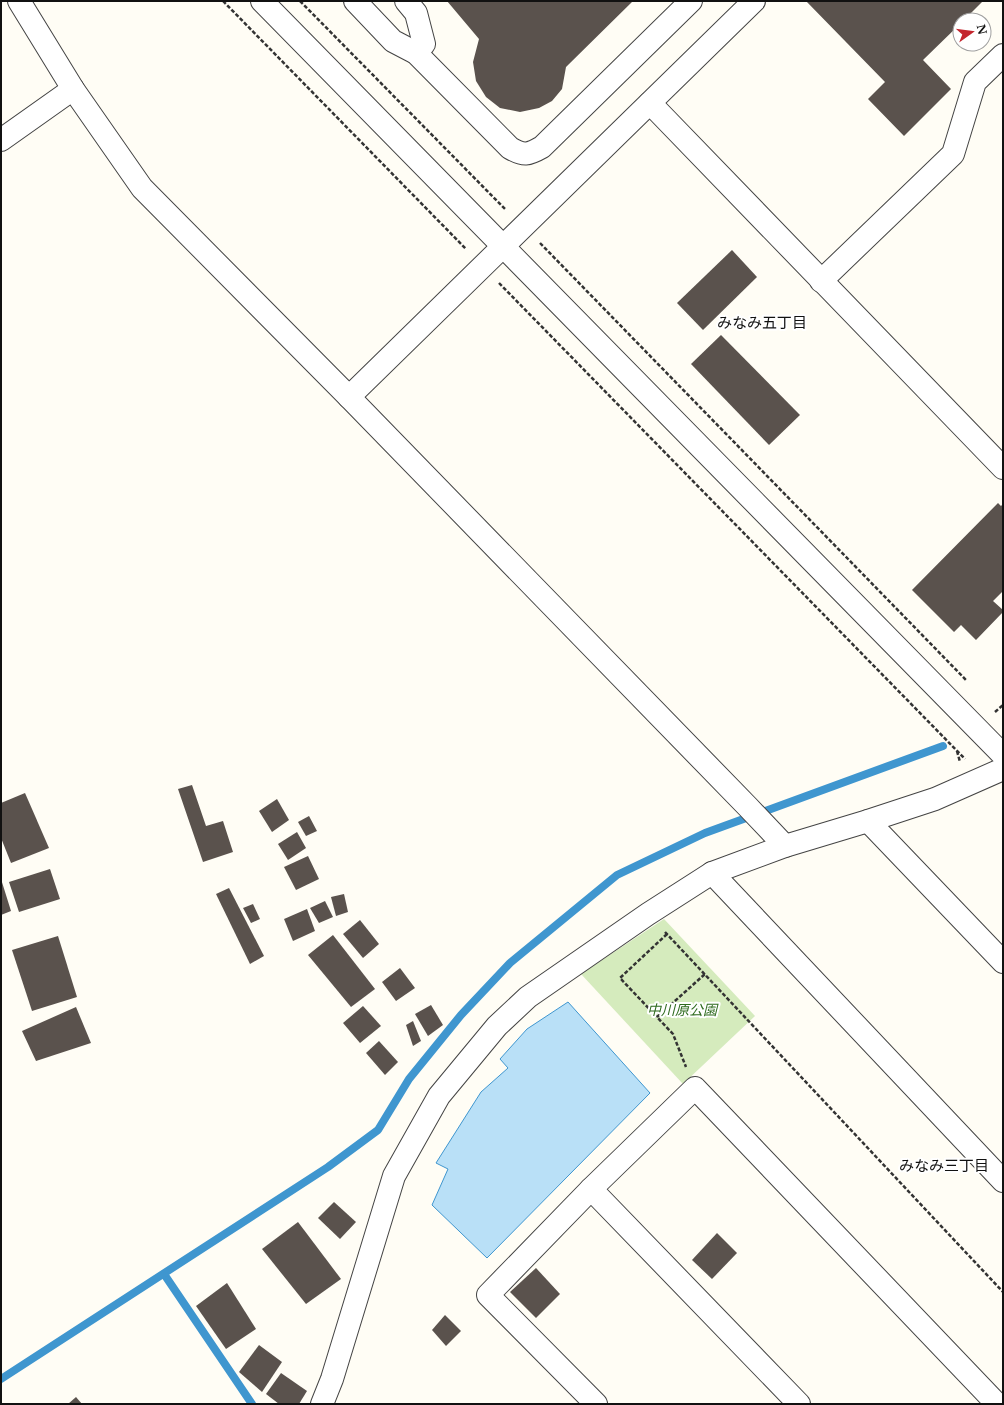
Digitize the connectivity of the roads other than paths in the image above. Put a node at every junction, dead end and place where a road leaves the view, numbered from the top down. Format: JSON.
{"nodes":[{"id":1,"x":19,"y":1,"type":"edge"},
{"id":2,"x":262,"y":1,"type":"edge"},
{"id":3,"x":355,"y":1,"type":"edge"},
{"id":4,"x":406,"y":1,"type":"edge"},
{"id":5,"x":691,"y":1,"type":"edge"},
{"id":6,"x":754,"y":1,"type":"edge"},
{"id":7,"x":416,"y":53,"type":"junction"},
{"id":8,"x":1003,"y":55,"type":"edge"},
{"id":9,"x":73,"y":89,"type":"junction"},
{"id":10,"x":650,"y":103,"type":"junction"},
{"id":11,"x":1,"y":140,"type":"edge"},
{"id":12,"x":503,"y":246,"type":"junction"},
{"id":13,"x":821,"y":281,"type":"junction"},
{"id":14,"x":349,"y":397,"type":"junction"},
{"id":15,"x":1003,"y":468,"type":"edge"},
{"id":16,"x":1003,"y":755,"type":"edge"},
{"id":17,"x":1003,"y":768,"type":"edge"},
{"id":18,"x":868,"y":821,"type":"junction"},
{"id":19,"x":785,"y":846,"type":"junction"},
{"id":20,"x":712,"y":873,"type":"junction"},
{"id":21,"x":1003,"y":962,"type":"edge"},
{"id":22,"x":1003,"y":1181,"type":"edge"},
{"id":23,"x":591,"y":1189,"type":"junction"},
{"id":24,"x":322,"y":1404,"type":"edge"},
{"id":25,"x":596,"y":1404,"type":"edge"},
{"id":26,"x":799,"y":1404,"type":"edge"},
{"id":27,"x":997,"y":1404,"type":"edge"}],
"edges":[{"from":1,"to":9,"type":"street"},
{"from":2,"to":12,"type":"street"},
{"from":3,"to":7,"type":"street"},
{"from":4,"to":7,"type":"street"},
{"from":5,"to":7,"type":"street"},
{"from":6,"to":10,"type":"street"},
{"from":8,"to":13,"type":"street"},
{"from":9,"to":11,"type":"street"},
{"from":9,"to":14,"type":"street"},
{"from":10,"to":12,"type":"street"},
{"from":10,"to":13,"type":"street"},
{"from":12,"to":14,"type":"street"},
{"from":12,"to":16,"type":"street"},
{"from":13,"to":15,"type":"street"},
{"from":14,"to":19,"type":"street"},
{"from":17,"to":18,"type":"street"},
{"from":18,"to":19,"type":"street"},
{"from":18,"to":21,"type":"street"},
{"from":19,"to":20,"type":"street"},
{"from":20,"to":22,"type":"street"},
{"from":20,"to":24,"type":"street"},
{"from":23,"to":25,"type":"street"},
{"from":23,"to":26,"type":"street"},
{"from":23,"to":27,"type":"street"}]}
